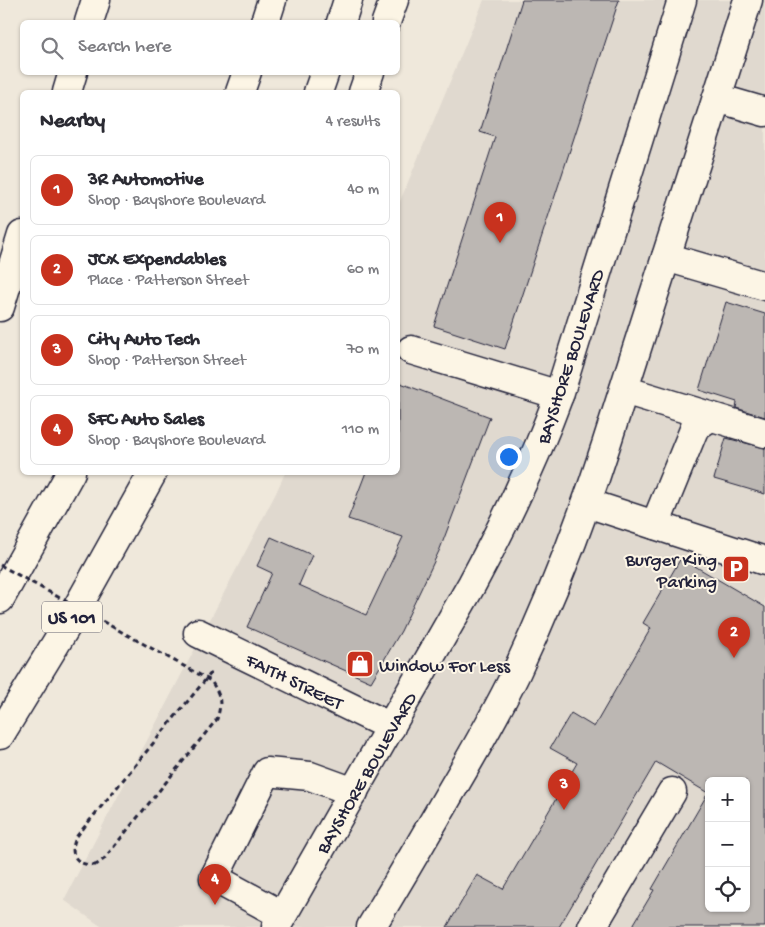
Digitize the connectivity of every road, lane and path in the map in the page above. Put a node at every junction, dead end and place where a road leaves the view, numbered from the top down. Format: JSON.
{"nodes":[{"id":1,"x":96,"y":0,"type":"edge"},
{"id":2,"x":272,"y":0,"type":"edge"},
{"id":3,"x":348,"y":0,"type":"edge"},
{"id":4,"x":394,"y":0,"type":"edge"},
{"id":5,"x":682,"y":0,"type":"edge"},
{"id":6,"x":748,"y":0,"type":"edge"},
{"id":7,"x":90,"y":20,"type":"edge"},
{"id":8,"x":265,"y":20,"type":"edge"},
{"id":9,"x":342,"y":20,"type":"edge"},
{"id":10,"x":387,"y":20,"type":"edge"},
{"id":11,"x":72,"y":75,"type":"edge"},
{"id":12,"x":246,"y":75,"type":"edge"},
{"id":13,"x":324,"y":75,"type":"edge"},
{"id":14,"x":369,"y":75,"type":"edge"},
{"id":15,"x":68,"y":90,"type":"edge"},
{"id":16,"x":241,"y":90,"type":"edge"},
{"id":17,"x":319,"y":90,"type":"edge"},
{"id":18,"x":364,"y":90,"type":"edge"},
{"id":19,"x":718,"y":98,"type":"junction"},
{"id":20,"x":765,"y":112,"type":"edge"},
{"id":21,"x":20,"y":239,"type":"edge"},
{"id":22,"x":666,"y":257,"type":"junction"},
{"id":23,"x":7,"y":262,"type":"edge"},
{"id":24,"x":765,"y":286,"type":"edge"},
{"id":25,"x":0,"y":307,"type":"edge"},
{"id":26,"x":412,"y":350,"type":"dead end"},
{"id":27,"x":624,"y":390,"type":"junction"},
{"id":28,"x":559,"y":394,"type":"junction"},
{"id":29,"x":710,"y":416,"type":"junction"},
{"id":30,"x":765,"y":433,"type":"edge"},
{"id":31,"x":69,"y":475,"type":"edge"},
{"id":32,"x":151,"y":475,"type":"edge"},
{"id":33,"x":166,"y":475,"type":"edge"},
{"id":34,"x":140,"y":497,"type":"junction"},
{"id":35,"x":587,"y":503,"type":"junction"},
{"id":36,"x":655,"y":525,"type":"junction"},
{"id":37,"x":765,"y":561,"type":"edge"},
{"id":38,"x":0,"y":565,"type":"edge"},
{"id":39,"x":0,"y":600,"type":"edge"},
{"id":40,"x":198,"y":633,"type":"dead end"},
{"id":41,"x":231,"y":649,"type":"junction"},
{"id":42,"x":391,"y":727,"type":"junction"},
{"id":43,"x":0,"y":735,"type":"edge"},
{"id":44,"x":354,"y":792,"type":"junction"},
{"id":45,"x":672,"y":792,"type":"dead end"},
{"id":46,"x":279,"y":921,"type":"edge"},
{"id":47,"x":371,"y":927,"type":"edge"},
{"id":48,"x":592,"y":927,"type":"edge"}],
"edges":[{"from":1,"to":7,"type":"main road"},
{"from":2,"to":8,"type":"main road"},
{"from":3,"to":9,"type":"main road"},
{"from":4,"to":10,"type":"main road"},
{"from":5,"to":28,"type":"main road","name":"BAYSHORE BOULEVARD"},
{"from":6,"to":19,"type":"main road"},
{"from":11,"to":15,"type":"main road"},
{"from":12,"to":16,"type":"main road"},
{"from":13,"to":17,"type":"main road"},
{"from":14,"to":18,"type":"main road"},
{"from":19,"to":20,"type":"main road"},
{"from":19,"to":22,"type":"main road"},
{"from":21,"to":23,"type":"main road"},
{"from":22,"to":24,"type":"main road"},
{"from":22,"to":27,"type":"main road"},
{"from":23,"to":25,"type":"main road"},
{"from":26,"to":28,"type":"main road"},
{"from":27,"to":29,"type":"main road"},
{"from":27,"to":35,"type":"main road"},
{"from":28,"to":42,"type":"main road","name":"BAYSHORE BOULEVARD"},
{"from":29,"to":30,"type":"main road"},
{"from":29,"to":36,"type":"main road"},
{"from":31,"to":39,"type":"main road"},
{"from":32,"to":34,"type":"main road","number":"US 101"},
{"from":33,"to":34,"type":"main road"},
{"from":34,"to":43,"type":"main road","number":"US 101"},
{"from":35,"to":36,"type":"main road"},
{"from":35,"to":47,"type":"main road"},
{"from":36,"to":37,"type":"main road"},
{"from":38,"to":41,"type":"path","bridge":true},
{"from":40,"to":41,"type":"main road","name":"FAITH STREET"},
{"from":41,"to":42,"type":"main road","name":"FAITH STREET"},
{"from":42,"to":44,"type":"main road","name":"BAYSHORE BOULEVARD"},
{"from":44,"to":46,"type":"main road","name":"BAYSHORE BOULEVARD"},
{"from":44,"to":46,"type":"main road"},
{"from":45,"to":48,"type":"main road"}]}
